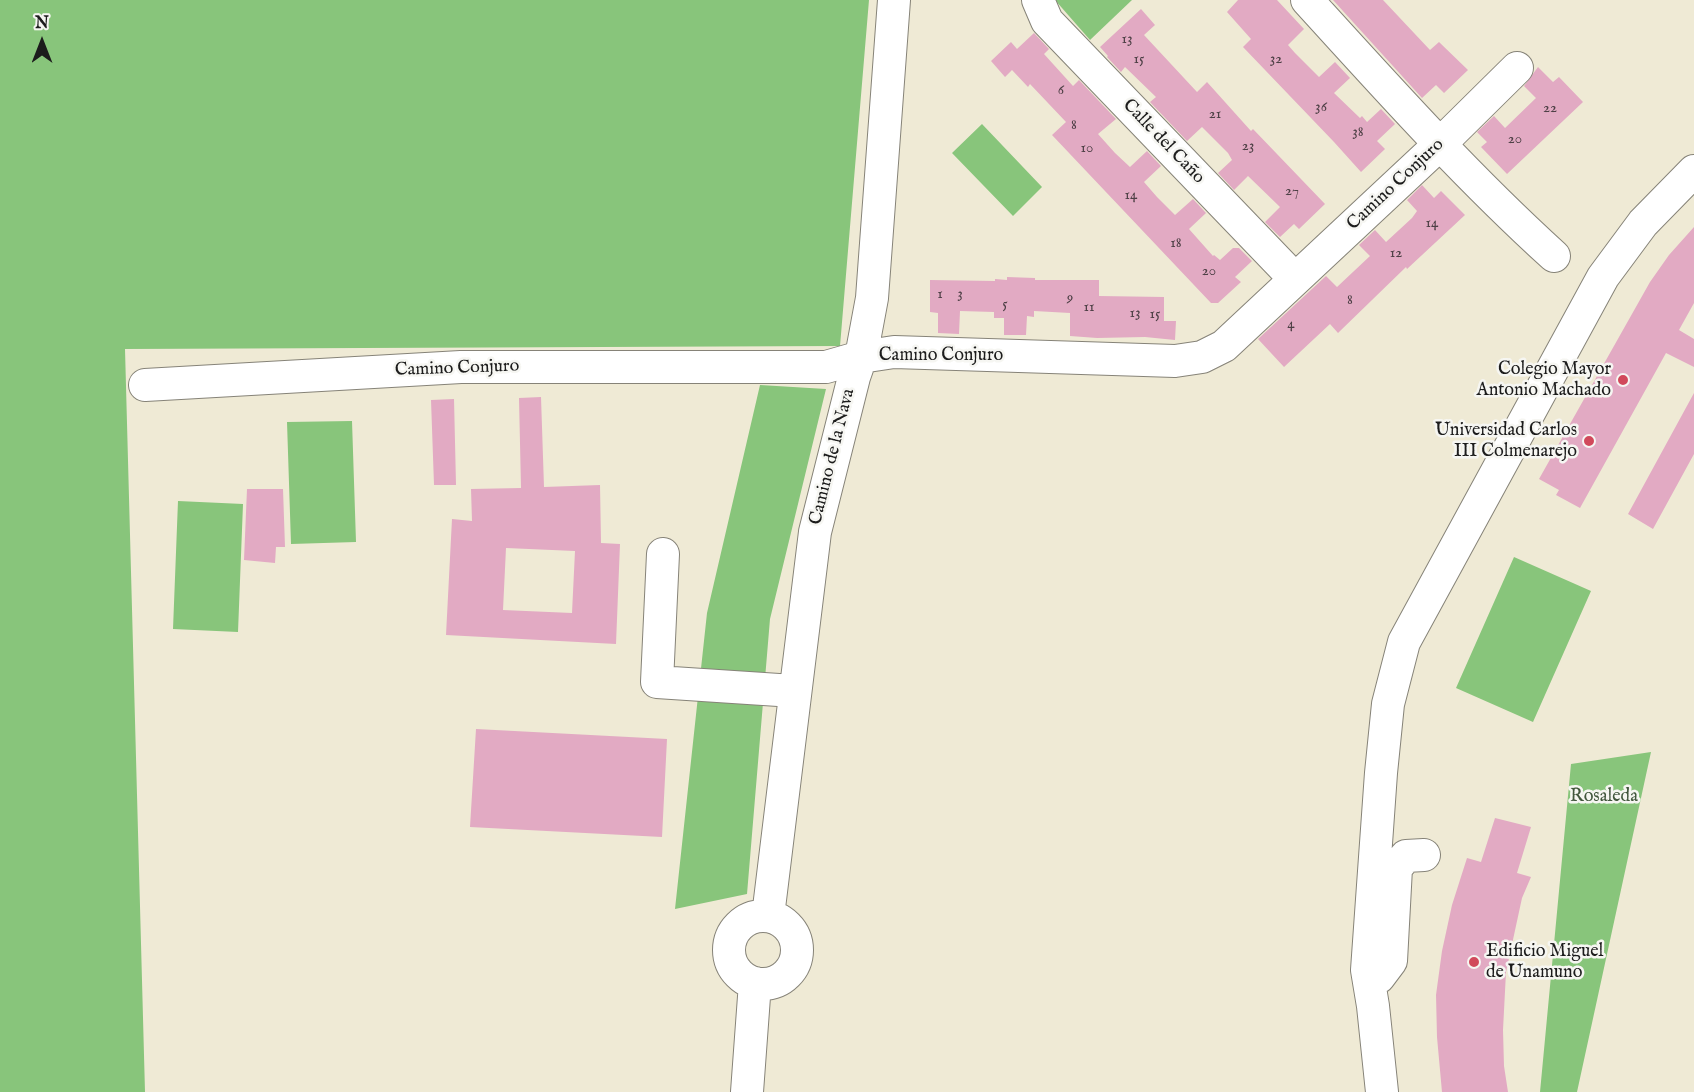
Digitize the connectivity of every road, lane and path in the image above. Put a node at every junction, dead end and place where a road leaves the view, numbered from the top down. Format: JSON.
{"nodes":[{"id":1,"x":894,"y":0,"type":"edge"},
{"id":2,"x":1038,"y":0,"type":"edge"},
{"id":3,"x":1307,"y":0,"type":"edge"},
{"id":4,"x":1518,"y":68,"type":"dead end"},
{"id":5,"x":1439,"y":145,"type":"junction"},
{"id":6,"x":1694,"y":171,"type":"edge"},
{"id":7,"x":1554,"y":256,"type":"dead end"},
{"id":8,"x":1295,"y":279,"type":"junction"},
{"id":9,"x":861,"y":357,"type":"junction"},
{"id":10,"x":145,"y":385,"type":"dead end"},
{"id":11,"x":663,"y":554,"type":"dead end"},
{"id":12,"x":794,"y":691,"type":"junction"},
{"id":13,"x":1424,"y":855,"type":"dead end"},
{"id":14,"x":768,"y":916,"type":"junction"},
{"id":15,"x":1367,"y":970,"type":"junction"},
{"id":16,"x":755,"y":983,"type":"junction"},
{"id":17,"x":747,"y":1092,"type":"edge"},
{"id":18,"x":1382,"y":1092,"type":"edge"}],
"edges":[{"from":1,"to":9,"type":"street","name":"Camino de la Nava"},
{"from":2,"to":8,"type":"street","name":"Calle del Caño"},
{"from":3,"to":5,"type":"street"},
{"from":4,"to":5,"type":"street","name":"Camino Conjuro"},
{"from":5,"to":7,"type":"street"},
{"from":5,"to":8,"type":"street","name":"Camino Conjuro"},
{"from":6,"to":15,"type":"street"},
{"from":8,"to":9,"type":"street","name":"Camino Conjuro"},
{"from":9,"to":10,"type":"street","name":"Camino Conjuro"},
{"from":9,"to":12,"type":"street","name":"Camino de la Nava"},
{"from":11,"to":12,"type":"street"},
{"from":12,"to":14,"type":"street","name":"Camino de la Nava"},
{"from":13,"to":15,"type":"street"},
{"from":14,"to":16,"type":"street"},
{"from":14,"to":16,"type":"street"},
{"from":15,"to":18,"type":"street"},
{"from":16,"to":17,"type":"street"}]}
